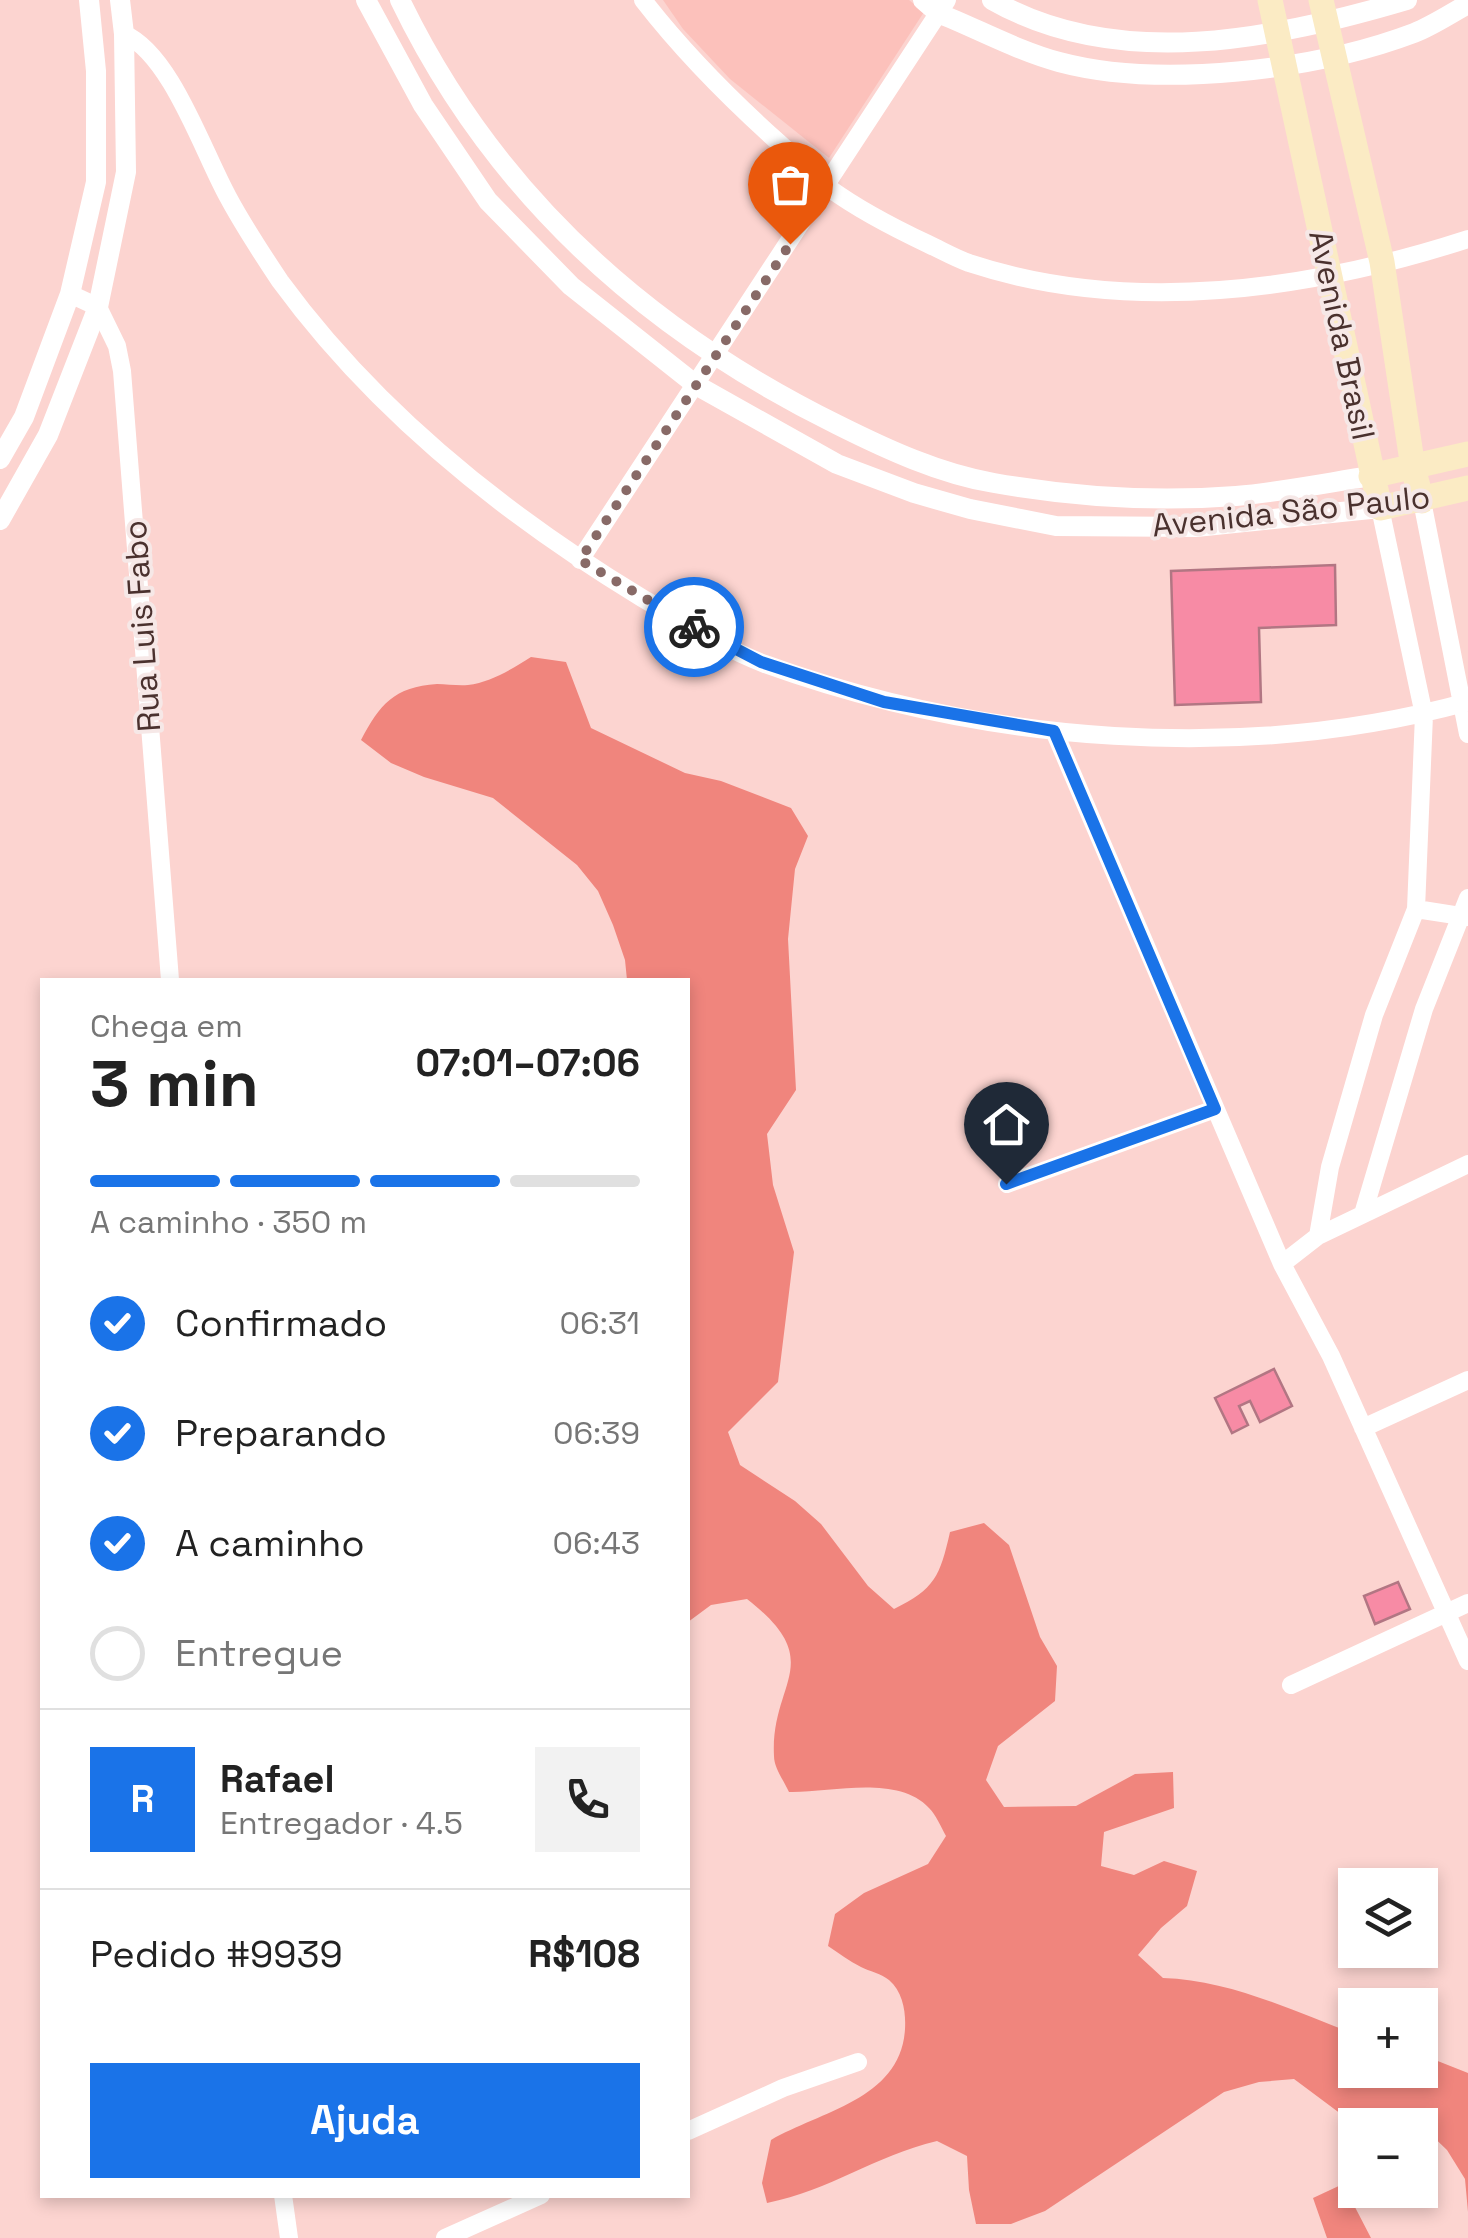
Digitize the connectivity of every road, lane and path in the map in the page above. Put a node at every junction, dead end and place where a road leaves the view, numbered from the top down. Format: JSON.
{"nodes":[{"id":1,"x":89,"y":0,"type":"edge"},
{"id":2,"x":120,"y":0,"type":"edge"},
{"id":3,"x":366,"y":0,"type":"edge"},
{"id":4,"x":400,"y":0,"type":"edge"},
{"id":5,"x":643,"y":0,"type":"edge"},
{"id":6,"x":992,"y":0,"type":"edge"},
{"id":7,"x":1270,"y":0,"type":"edge"},
{"id":8,"x":1407,"y":0,"type":"edge"},
{"id":9,"x":936,"y":4,"type":"edge"},
{"id":10,"x":1468,"y":4,"type":"edge"},
{"id":11,"x":1323,"y":12,"type":"edge"},
{"id":12,"x":1277,"y":32,"type":"junction"},
{"id":13,"x":124,"y":34,"type":"junction"},
{"id":14,"x":1179,"y":40,"type":"junction"},
{"id":15,"x":1332,"y":56,"type":"junction"},
{"id":16,"x":1283,"y":64,"type":"junction"},
{"id":17,"x":1174,"y":74,"type":"junction"},
{"id":18,"x":827,"y":188,"type":"junction"},
{"id":19,"x":1468,"y":239,"type":"edge"},
{"id":20,"x":1382,"y":262,"type":"junction"},
{"id":21,"x":1330,"y":276,"type":"junction"},
{"id":22,"x":70,"y":294,"type":"junction"},
{"id":23,"x":98,"y":307,"type":"junction"},
{"id":24,"x":716,"y":355,"type":"junction"},
{"id":25,"x":696,"y":384,"type":"junction"},
{"id":26,"x":1468,"y":454,"type":"edge"},
{"id":27,"x":0,"y":459,"type":"edge"},
{"id":28,"x":1413,"y":468,"type":"junction"},
{"id":29,"x":1371,"y":476,"type":"junction"},
{"id":30,"x":1468,"y":488,"type":"edge"},
{"id":31,"x":1196,"y":498,"type":"junction"},
{"id":32,"x":1422,"y":501,"type":"junction"},
{"id":33,"x":1380,"y":508,"type":"junction"},
{"id":34,"x":0,"y":520,"type":"edge"},
{"id":35,"x":1196,"y":527,"type":"junction"},
{"id":36,"x":580,"y":560,"type":"junction"},
{"id":37,"x":1464,"y":703,"type":"edge"},
{"id":38,"x":1424,"y":715,"type":"junction"},
{"id":39,"x":1054,"y":731,"type":"junction"},
{"id":40,"x":1468,"y":734,"type":"edge"},
{"id":41,"x":1468,"y":898,"type":"edge"},
{"id":42,"x":1416,"y":909,"type":"junction"},
{"id":43,"x":1463,"y":917,"type":"edge"},
{"id":44,"x":170,"y":978,"type":"edge"},
{"id":45,"x":1215,"y":1109,"type":"junction"},
{"id":46,"x":1468,"y":1164,"type":"edge"},
{"id":47,"x":1006,"y":1184,"type":"dead end"},
{"id":48,"x":1363,"y":1214,"type":"junction"},
{"id":49,"x":1318,"y":1236,"type":"junction"},
{"id":50,"x":1282,"y":1264,"type":"junction"},
{"id":51,"x":1468,"y":1380,"type":"edge"},
{"id":52,"x":1363,"y":1428,"type":"junction"},
{"id":53,"x":1468,"y":1603,"type":"edge"},
{"id":54,"x":1447,"y":1613,"type":"junction"},
{"id":55,"x":1468,"y":1661,"type":"edge"},
{"id":56,"x":1291,"y":1685,"type":"dead end"},
{"id":57,"x":858,"y":2062,"type":"dead end"},
{"id":58,"x":690,"y":2129,"type":"edge"},
{"id":59,"x":283,"y":2198,"type":"edge"},
{"id":60,"x":535,"y":2198,"type":"edge"},
{"id":61,"x":289,"y":2238,"type":"edge"},
{"id":62,"x":445,"y":2238,"type":"edge"}],
"edges":[{"from":1,"to":22,"type":"street"},
{"from":2,"to":13,"type":"street"},
{"from":3,"to":25,"type":"street","name":"Avenida São Paulo"},
{"from":4,"to":24,"type":"street","name":"Avenida São Paulo"},
{"from":5,"to":18,"type":"street"},
{"from":6,"to":14,"type":"street"},
{"from":7,"to":12,"type":"main road","name":"Avenida Brasil"},
{"from":8,"to":11,"type":"street"},
{"from":9,"to":17,"type":"street"},
{"from":9,"to":18,"type":"street"},
{"from":10,"to":15,"type":"street"},
{"from":11,"to":12,"type":"street"},
{"from":11,"to":15,"type":"main road","name":"Avenida Brasil"},
{"from":12,"to":14,"type":"street"},
{"from":12,"to":16,"type":"main road","name":"Avenida Brasil"},
{"from":13,"to":23,"type":"street"},
{"from":13,"to":36,"type":"street"},
{"from":14,"to":17,"type":"street"},
{"from":15,"to":16,"type":"street"},
{"from":15,"to":20,"type":"main road","name":"Avenida Brasil"},
{"from":16,"to":17,"type":"street"},
{"from":16,"to":21,"type":"main road","name":"Avenida Brasil"},
{"from":18,"to":21,"type":"street"},
{"from":18,"to":24,"type":"street"},
{"from":19,"to":20,"type":"street"},
{"from":20,"to":21,"type":"street"},
{"from":20,"to":28,"type":"main road","name":"Avenida Brasil"},
{"from":21,"to":29,"type":"main road","name":"Avenida Brasil"},
{"from":22,"to":23,"type":"street"},
{"from":22,"to":27,"type":"street"},
{"from":23,"to":34,"type":"street"},
{"from":23,"to":44,"type":"street","name":"Rua Luis Fabo"},
{"from":24,"to":25,"type":"street"},
{"from":24,"to":31,"type":"street","name":"Avenida São Paulo"},
{"from":25,"to":35,"type":"street","name":"Avenida São Paulo"},
{"from":25,"to":36,"type":"street"},
{"from":26,"to":28,"type":"main road","name":"Avenida São Paulo"},
{"from":28,"to":29,"type":"main road","name":"Avenida São Paulo"},
{"from":28,"to":32,"type":"main road","name":"Avenida Brasil"},
{"from":29,"to":31,"type":"street","name":"Avenida São Paulo"},
{"from":29,"to":33,"type":"main road","name":"Avenida Brasil"},
{"from":30,"to":32,"type":"main road","name":"Avenida São Paulo"},
{"from":31,"to":35,"type":"street"},
{"from":32,"to":33,"type":"main road","name":"Avenida São Paulo"},
{"from":32,"to":37,"type":"street","name":"Avenida Brasil"},
{"from":33,"to":35,"type":"street","name":"Avenida São Paulo"},
{"from":33,"to":38,"type":"street","name":"Avenida Brasil"},
{"from":36,"to":39,"type":"street"},
{"from":37,"to":38,"type":"street"},
{"from":37,"to":40,"type":"street","name":"Avenida Brasil"},
{"from":38,"to":39,"type":"street"},
{"from":38,"to":42,"type":"street","name":"Avenida Brasil"},
{"from":39,"to":45,"type":"street"},
{"from":41,"to":43,"type":"street"},
{"from":42,"to":43,"type":"street"},
{"from":42,"to":49,"type":"street","name":"Avenida Brasil"},
{"from":43,"to":48,"type":"street"},
{"from":45,"to":47,"type":"street"},
{"from":45,"to":50,"type":"street"},
{"from":46,"to":48,"type":"street"},
{"from":48,"to":49,"type":"street"},
{"from":49,"to":50,"type":"street"},
{"from":50,"to":52,"type":"street"},
{"from":51,"to":52,"type":"street"},
{"from":52,"to":54,"type":"street"},
{"from":53,"to":54,"type":"street"},
{"from":54,"to":55,"type":"street"},
{"from":54,"to":56,"type":"street"},
{"from":57,"to":58,"type":"street"},
{"from":59,"to":61,"type":"street"},
{"from":60,"to":62,"type":"street"}]}
